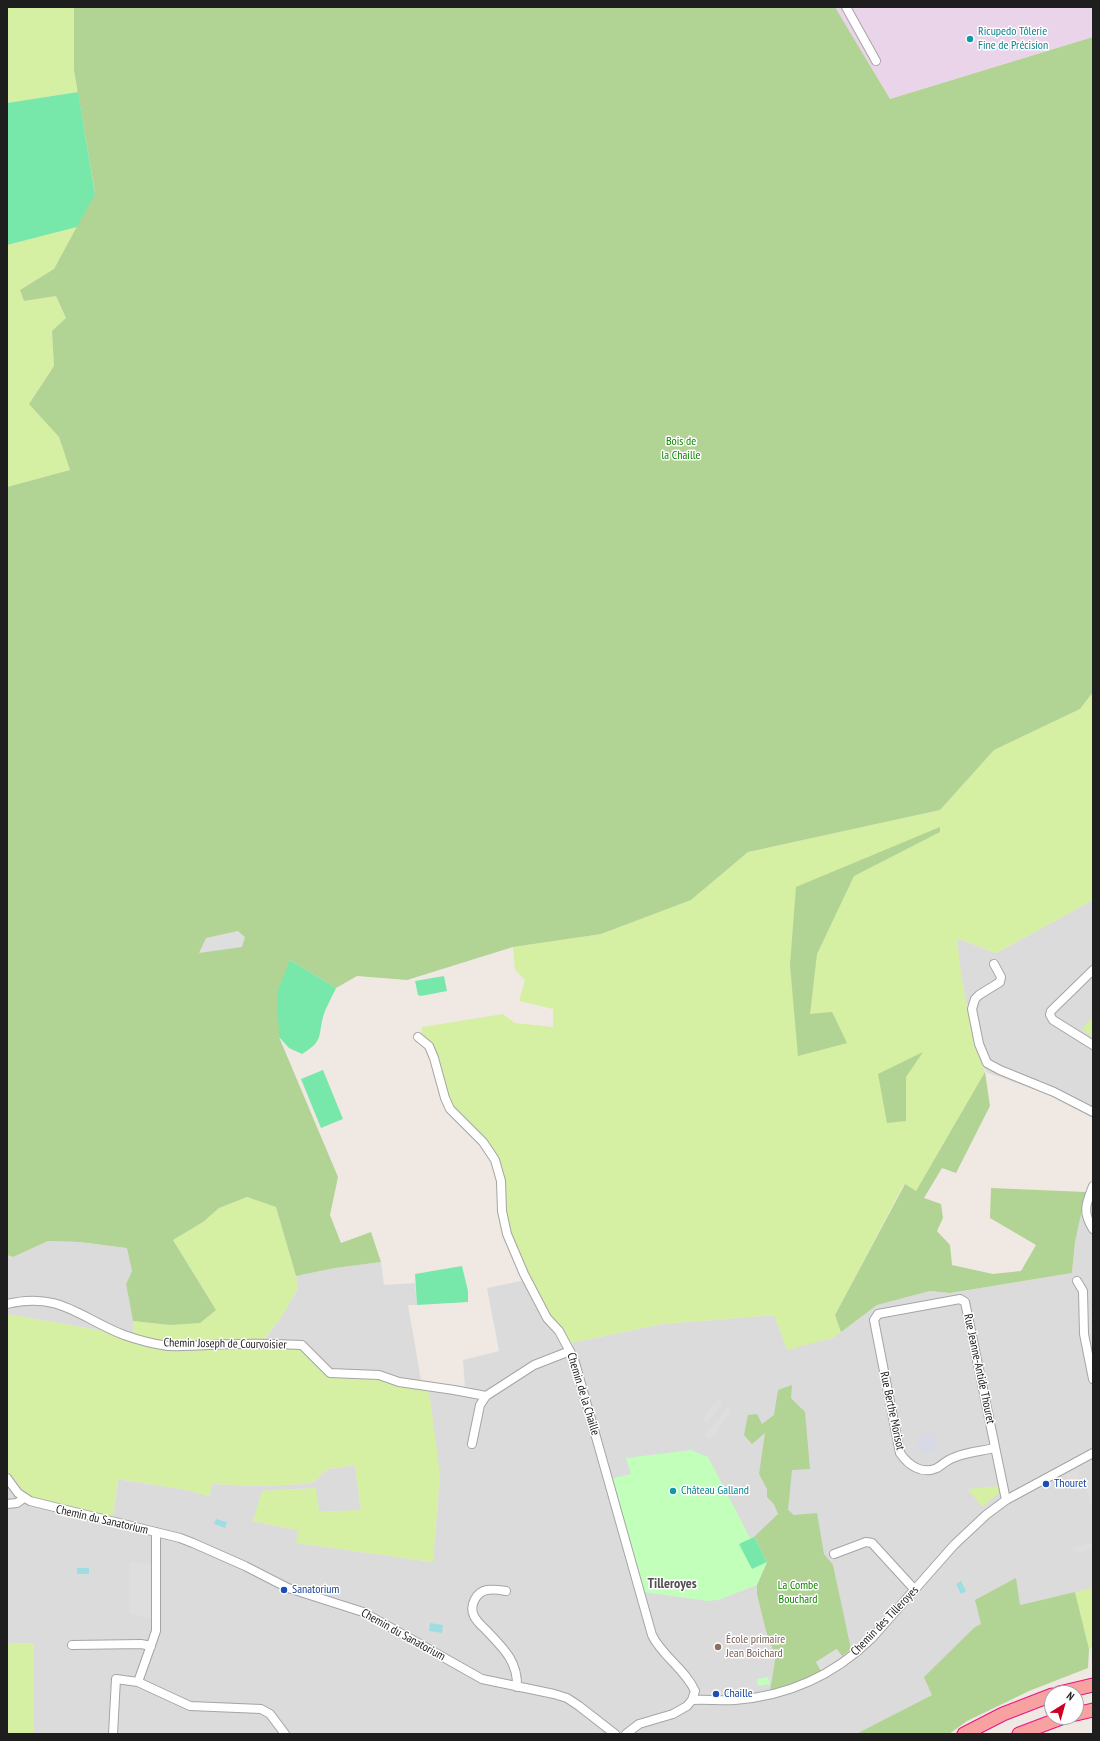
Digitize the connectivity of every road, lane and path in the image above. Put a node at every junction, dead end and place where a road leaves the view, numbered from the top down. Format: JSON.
{"nodes":[{"id":1,"x":846,"y":7,"type":"edge"},
{"id":2,"x":876,"y":60,"type":"dead end"},
{"id":3,"x":994,"y":964,"type":"dead end"},
{"id":4,"x":1093,"y":970,"type":"edge"},
{"id":5,"x":418,"y":1037,"type":"dead end"},
{"id":6,"x":1093,"y":1045,"type":"edge"},
{"id":7,"x":1093,"y":1112,"type":"edge"},
{"id":8,"x":1093,"y":1186,"type":"edge"},
{"id":9,"x":1093,"y":1229,"type":"edge"},
{"id":10,"x":1077,"y":1281,"type":"dead end"},
{"id":11,"x":7,"y":1304,"type":"edge"},
{"id":12,"x":878,"y":1314,"type":"joint"},
{"id":13,"x":570,"y":1351,"type":"junction"},
{"id":14,"x":1093,"y":1379,"type":"edge"},
{"id":15,"x":486,"y":1396,"type":"junction"},
{"id":16,"x":472,"y":1444,"type":"dead end"},
{"id":17,"x":995,"y":1448,"type":"junction"},
{"id":18,"x":1093,"y":1453,"type":"edge"},
{"id":19,"x":7,"y":1478,"type":"edge"},
{"id":20,"x":24,"y":1498,"type":"junction"},
{"id":21,"x":1006,"y":1500,"type":"junction"},
{"id":22,"x":7,"y":1504,"type":"edge"},
{"id":23,"x":156,"y":1532,"type":"junction"},
{"id":24,"x":834,"y":1554,"type":"dead end"},
{"id":25,"x":915,"y":1590,"type":"junction"},
{"id":26,"x":506,"y":1591,"type":"dead end"},
{"id":27,"x":72,"y":1645,"type":"dead end"},
{"id":28,"x":150,"y":1646,"type":"junction"},
{"id":29,"x":138,"y":1682,"type":"junction"},
{"id":30,"x":516,"y":1687,"type":"junction"},
{"id":31,"x":1044,"y":1699,"type":"edge"},
{"id":32,"x":1044,"y":1699,"type":"edge"},
{"id":33,"x":692,"y":1700,"type":"junction"},
{"id":34,"x":1044,"y":1725,"type":"edge"},
{"id":35,"x":113,"y":1734,"type":"edge"},
{"id":36,"x":285,"y":1734,"type":"edge"},
{"id":37,"x":615,"y":1734,"type":"edge"},
{"id":38,"x":626,"y":1734,"type":"edge"},
{"id":39,"x":964,"y":1734,"type":"edge"},
{"id":40,"x":979,"y":1734,"type":"edge"},
{"id":41,"x":1019,"y":1734,"type":"edge"}],
"edges":[{"from":1,"to":2,"type":"street"},
{"from":3,"to":7,"type":"street"},
{"from":4,"to":6,"type":"street"},
{"from":5,"to":13,"type":"street","name":"Chemin de la Chaille"},
{"from":8,"to":9,"type":"street"},
{"from":10,"to":14,"type":"street"},
{"from":11,"to":15,"type":"street","name":"Chemin Joseph de Courvoisier"},
{"from":12,"to":17,"type":"street","name":"Rue Jeanne-Antide Thouret"},
{"from":12,"to":17,"type":"street","name":"Rue Berthe Morisot"},
{"from":13,"to":15,"type":"street"},
{"from":13,"to":33,"type":"street","name":"Chemin de la Chaille"},
{"from":15,"to":16,"type":"street"},
{"from":17,"to":21,"type":"street","name":"Rue Jeanne-Antide Thouret"},
{"from":18,"to":21,"type":"street","name":"Chemin des Tilleroyes"},
{"from":19,"to":20,"type":"street","name":"Chemin du Sanatorium"},
{"from":20,"to":22,"type":"street"},
{"from":20,"to":23,"type":"street","name":"Chemin du Sanatorium"},
{"from":21,"to":25,"type":"street","name":"Chemin des Tilleroyes"},
{"from":23,"to":28,"type":"street"},
{"from":23,"to":30,"type":"street","name":"Chemin du Sanatorium"},
{"from":24,"to":25,"type":"street"},
{"from":25,"to":33,"type":"street","name":"Chemin des Tilleroyes"},
{"from":26,"to":30,"type":"street"},
{"from":27,"to":28,"type":"street"},
{"from":28,"to":29,"type":"street"},
{"from":29,"to":35,"type":"street"},
{"from":29,"to":36,"type":"street"},
{"from":30,"to":37,"type":"street","name":"Chemin du Sanatorium"},
{"from":31,"to":39,"type":"highway"},
{"from":32,"to":40,"type":"highway"},
{"from":33,"to":38,"type":"street"},
{"from":34,"to":41,"type":"highway"}]}
